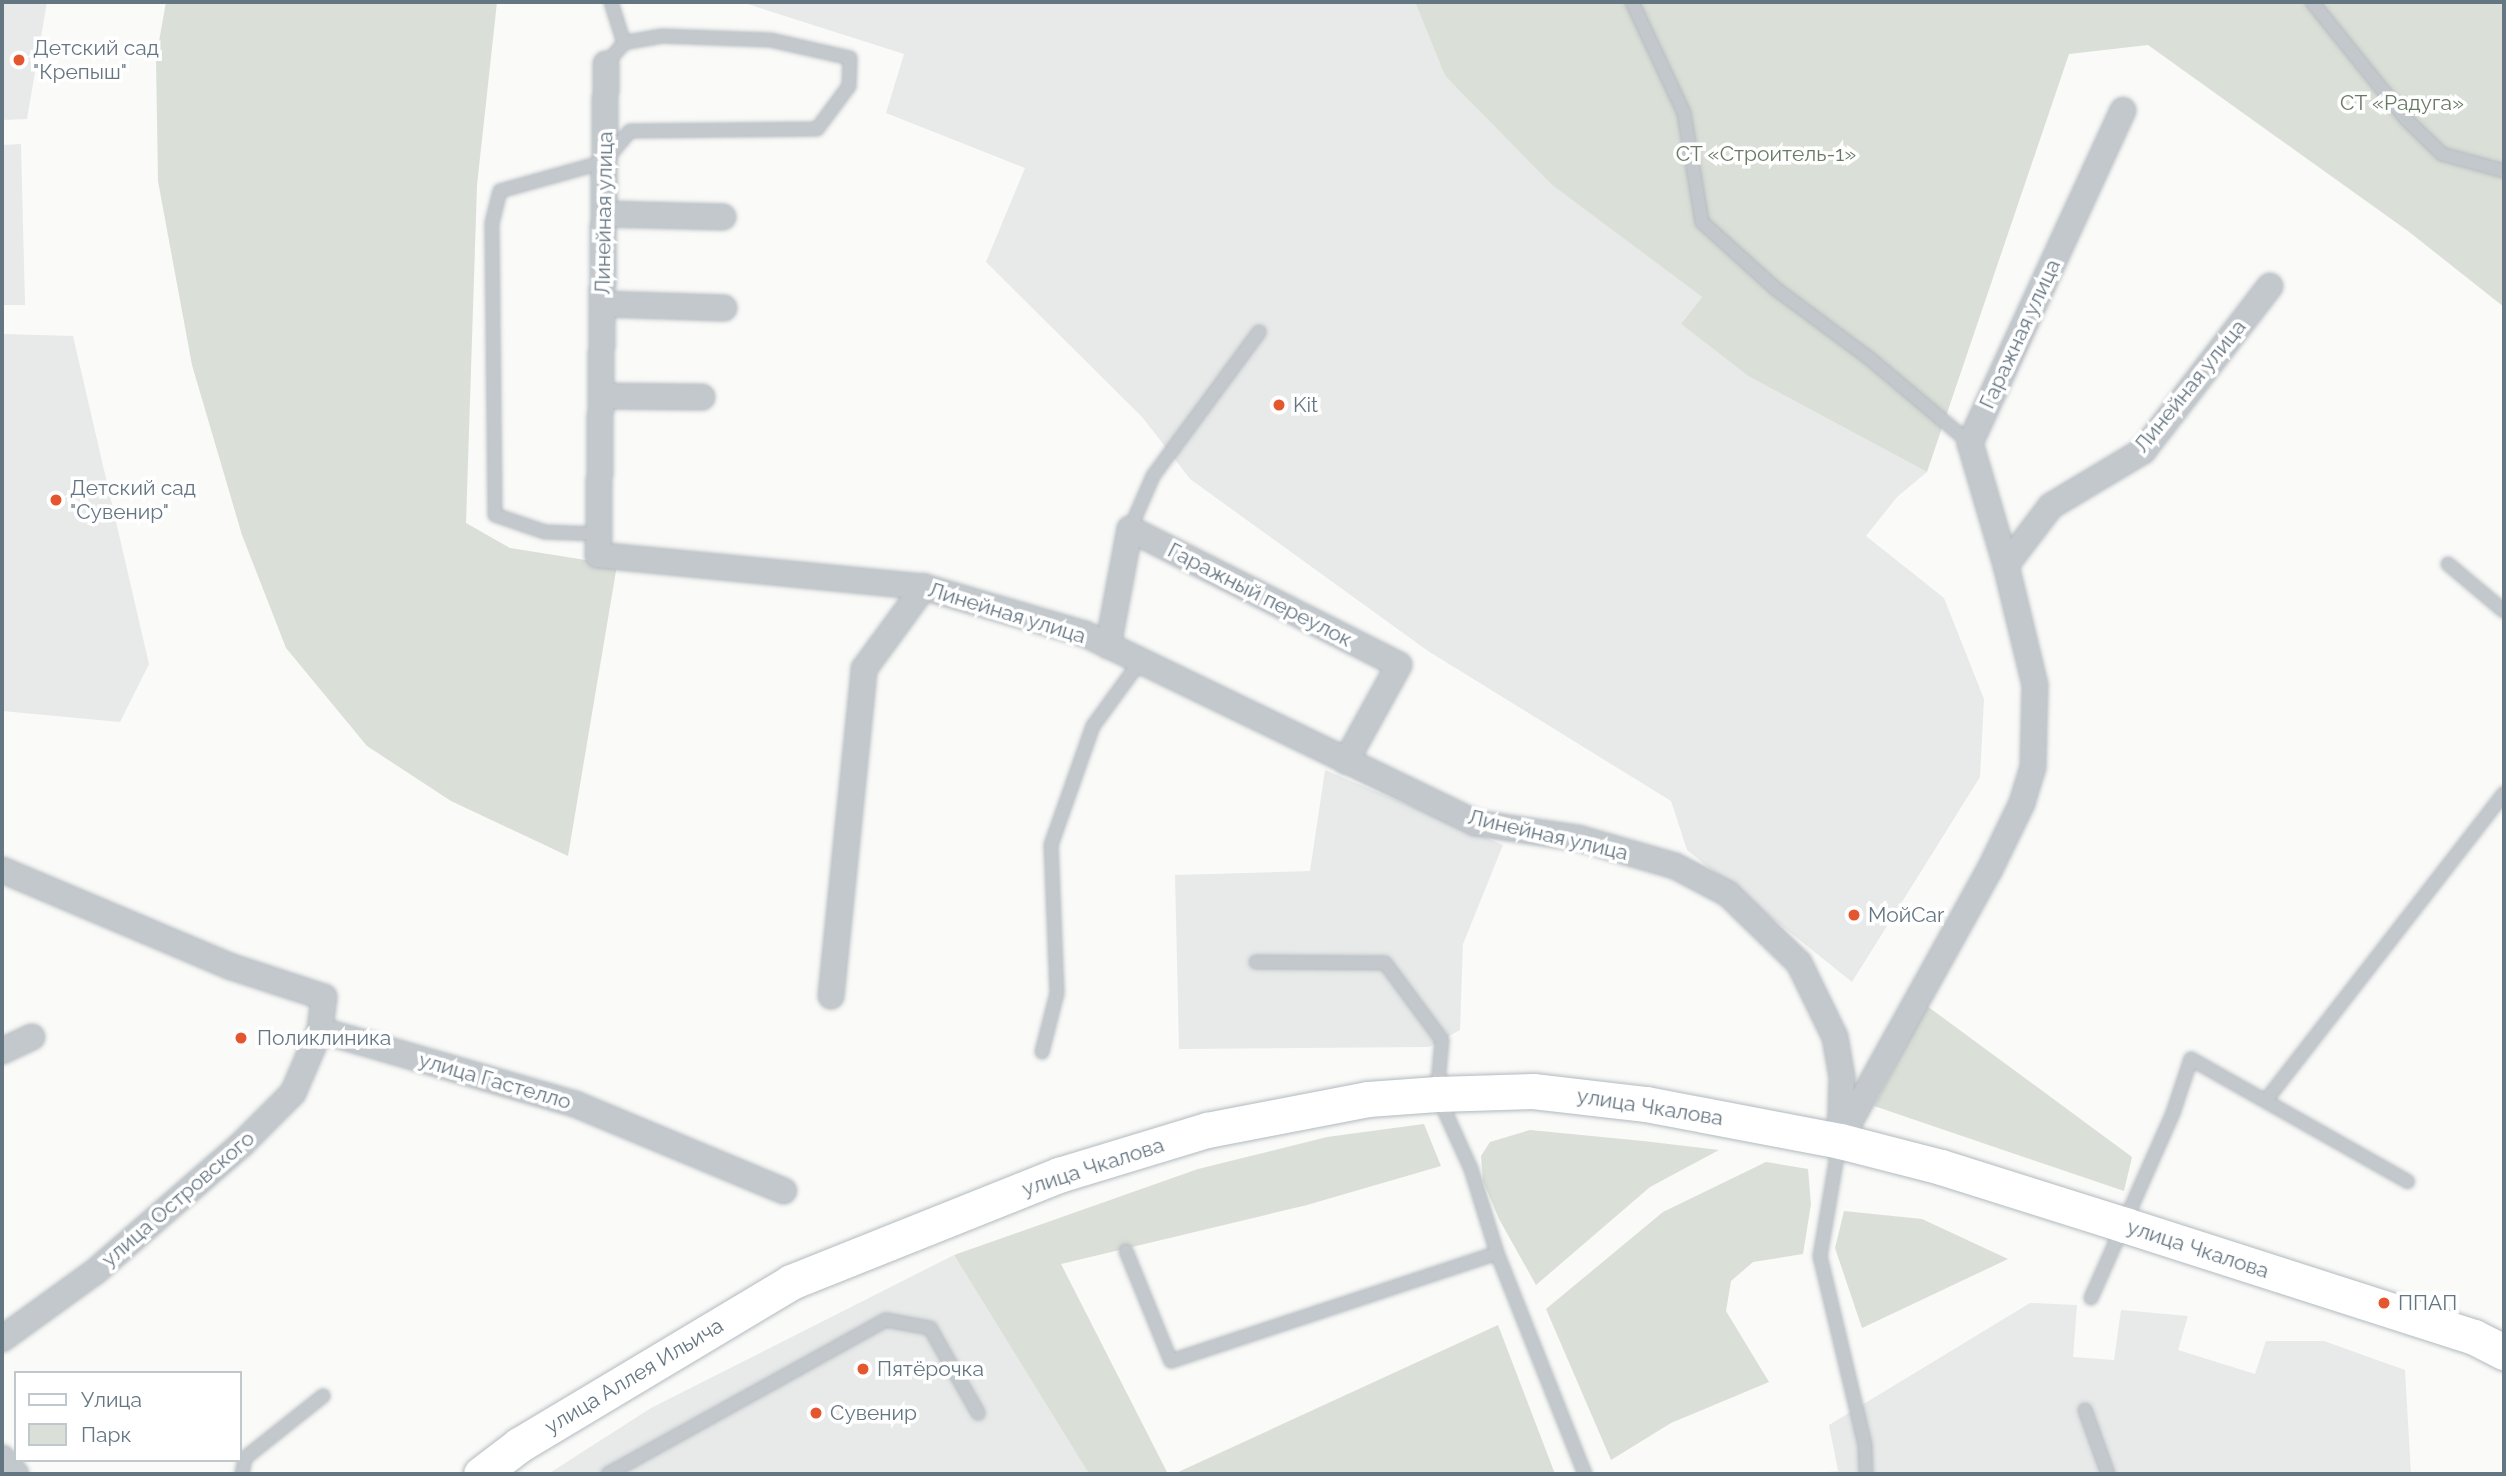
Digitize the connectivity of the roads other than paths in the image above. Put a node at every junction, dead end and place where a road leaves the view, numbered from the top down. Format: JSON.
{"nodes":[{"id":1,"x":611,"y":2,"type":"edge"},
{"id":2,"x":1632,"y":2,"type":"edge"},
{"id":3,"x":2312,"y":2,"type":"edge"},
{"id":4,"x":624,"y":43,"type":"junction"},
{"id":5,"x":606,"y":64,"type":"joint"},
{"id":6,"x":2123,"y":110,"type":"dead end"},
{"id":7,"x":604,"y":162,"type":"junction"},
{"id":8,"x":2504,"y":171,"type":"edge"},
{"id":9,"x":604,"y":214,"type":"junction"},
{"id":10,"x":723,"y":217,"type":"dead end"},
{"id":11,"x":2270,"y":286,"type":"dead end"},
{"id":12,"x":602,"y":304,"type":"junction"},
{"id":13,"x":723,"y":308,"type":"dead end"},
{"id":14,"x":1259,"y":332,"type":"dead end"},
{"id":15,"x":601,"y":396,"type":"junction"},
{"id":16,"x":702,"y":397,"type":"dead end"},
{"id":17,"x":1970,"y":443,"type":"junction"},
{"id":18,"x":1130,"y":529,"type":"junction"},
{"id":19,"x":599,"y":534,"type":"junction"},
{"id":20,"x":2448,"y":564,"type":"dead end"},
{"id":21,"x":2006,"y":565,"type":"junction"},
{"id":22,"x":924,"y":587,"type":"junction"},
{"id":23,"x":2504,"y":611,"type":"edge"},
{"id":24,"x":1108,"y":646,"type":"junction"},
{"id":25,"x":1139,"y":663,"type":"junction"},
{"id":26,"x":1346,"y":761,"type":"junction"},
{"id":27,"x":2504,"y":793,"type":"edge"},
{"id":28,"x":2,"y":870,"type":"edge"},
{"id":29,"x":1256,"y":962,"type":"dead end"},
{"id":30,"x":831,"y":996,"type":"dead end"},
{"id":31,"x":320,"y":1030,"type":"junction"},
{"id":32,"x":32,"y":1037,"type":"dead end"},
{"id":33,"x":2,"y":1051,"type":"edge"},
{"id":34,"x":1042,"y":1052,"type":"dead end"},
{"id":35,"x":1437,"y":1094,"type":"junction"},
{"id":36,"x":2267,"y":1099,"type":"junction"},
{"id":37,"x":1840,"y":1140,"type":"junction"},
{"id":38,"x":2409,"y":1182,"type":"dead end"},
{"id":39,"x":785,"y":1191,"type":"dead end"},
{"id":40,"x":2125,"y":1225,"type":"junction"},
{"id":41,"x":1126,"y":1251,"type":"dead end"},
{"id":42,"x":1497,"y":1253,"type":"junction"},
{"id":43,"x":791,"y":1282,"type":"joint"},
{"id":44,"x":2091,"y":1298,"type":"dead end"},
{"id":45,"x":2,"y":1339,"type":"edge"},
{"id":46,"x":2504,"y":1352,"type":"edge"},
{"id":47,"x":323,"y":1396,"type":"dead end"},
{"id":48,"x":2085,"y":1410,"type":"dead end"},
{"id":49,"x":978,"y":1413,"type":"dead end"},
{"id":50,"x":2,"y":1458,"type":"edge"},
{"id":51,"x":16,"y":1474,"type":"edge"},
{"id":52,"x":242,"y":1474,"type":"edge"},
{"id":53,"x":481,"y":1474,"type":"edge"},
{"id":54,"x":608,"y":1474,"type":"edge"},
{"id":55,"x":1585,"y":1474,"type":"edge"},
{"id":56,"x":1866,"y":1474,"type":"edge"},
{"id":57,"x":2108,"y":1474,"type":"edge"}],
"edges":[{"from":1,"to":4,"type":"lane"},
{"from":2,"to":17,"type":"lane"},
{"from":3,"to":8,"type":"lane"},
{"from":4,"to":5,"type":"lane"},
{"from":4,"to":7,"type":"lane"},
{"from":5,"to":7,"type":"street","name":"Линейная улица"},
{"from":6,"to":17,"type":"street","name":"Гаражная улица"},
{"from":7,"to":9,"type":"street","name":"Линейная улица"},
{"from":7,"to":19,"type":"lane"},
{"from":9,"to":10,"type":"street"},
{"from":9,"to":12,"type":"street","name":"Линейная улица"},
{"from":11,"to":21,"type":"street","name":"Линейная улица"},
{"from":12,"to":13,"type":"street"},
{"from":12,"to":15,"type":"street","name":"Линейная улица"},
{"from":14,"to":18,"type":"lane"},
{"from":15,"to":16,"type":"street"},
{"from":15,"to":19,"type":"street","name":"Линейная улица"},
{"from":17,"to":21,"type":"street"},
{"from":18,"to":24,"type":"street"},
{"from":18,"to":26,"type":"street","name":"Гаражный переулок"},
{"from":19,"to":22,"type":"street","name":"Линейная улица"},
{"from":20,"to":23,"type":"lane"},
{"from":21,"to":37,"type":"street"},
{"from":22,"to":24,"type":"street","name":"Линейная улица"},
{"from":22,"to":30,"type":"street"},
{"from":24,"to":25,"type":"street","name":"Линейная улица"},
{"from":25,"to":26,"type":"street","name":"Линейная улица"},
{"from":25,"to":34,"type":"lane"},
{"from":26,"to":37,"type":"street","name":"Линейная улица"},
{"from":27,"to":36,"type":"lane"},
{"from":28,"to":31,"type":"street"},
{"from":29,"to":35,"type":"lane"},
{"from":31,"to":39,"type":"street","name":"улица Гастелло"},
{"from":31,"to":45,"type":"street","name":"улица Островского"},
{"from":32,"to":33,"type":"street"},
{"from":35,"to":37,"type":"main road","name":"улица Чкалова"},
{"from":35,"to":42,"type":"lane"},
{"from":35,"to":43,"type":"main road","name":"улица Чкалова"},
{"from":36,"to":38,"type":"lane"},
{"from":36,"to":40,"type":"lane"},
{"from":37,"to":40,"type":"main road","name":"улица Чкалова"},
{"from":37,"to":56,"type":"lane"},
{"from":40,"to":44,"type":"lane"},
{"from":40,"to":46,"type":"main road","name":"улица Чкалова"},
{"from":41,"to":42,"type":"lane"},
{"from":42,"to":55,"type":"lane"},
{"from":43,"to":53,"type":"main road","name":"улица Аллея Ильича"},
{"from":47,"to":52,"type":"lane"},
{"from":48,"to":57,"type":"lane"},
{"from":49,"to":54,"type":"lane"},
{"from":50,"to":51,"type":"street"}]}
